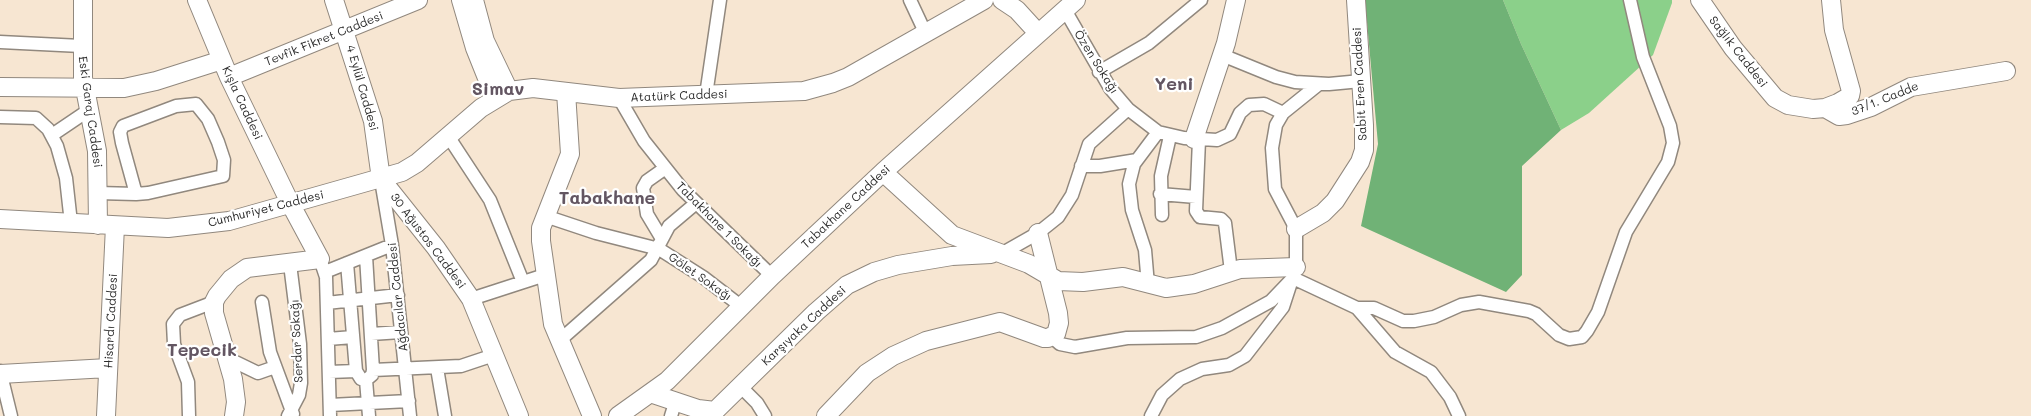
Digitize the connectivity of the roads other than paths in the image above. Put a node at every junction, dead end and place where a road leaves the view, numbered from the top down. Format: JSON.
{"nodes":[{"id":1,"x":83,"y":0,"type":"edge"},
{"id":2,"x":197,"y":0,"type":"edge"},
{"id":3,"x":334,"y":0,"type":"edge"},
{"id":4,"x":418,"y":0,"type":"edge"},
{"id":5,"x":461,"y":0,"type":"edge"},
{"id":6,"x":474,"y":0,"type":"edge"},
{"id":7,"x":720,"y":0,"type":"edge"},
{"id":8,"x":910,"y":0,"type":"edge"},
{"id":9,"x":984,"y":0,"type":"edge"},
{"id":10,"x":1002,"y":0,"type":"edge"},
{"id":11,"x":1201,"y":0,"type":"edge"},
{"id":12,"x":1236,"y":0,"type":"edge"},
{"id":13,"x":1356,"y":0,"type":"edge"},
{"id":14,"x":1630,"y":0,"type":"edge"},
{"id":15,"x":1700,"y":0,"type":"edge"},
{"id":16,"x":1831,"y":0,"type":"edge"},
{"id":17,"x":1070,"y":5,"type":"edge"},
{"id":18,"x":344,"y":30,"type":"junction"},
{"id":19,"x":925,"y":32,"type":"junction"},
{"id":20,"x":1038,"y":33,"type":"junction"},
{"id":21,"x":0,"y":42,"type":"edge"},
{"id":22,"x":81,"y":46,"type":"junction"},
{"id":23,"x":1222,"y":54,"type":"junction"},
{"id":24,"x":222,"y":60,"type":"junction"},
{"id":25,"x":2006,"y":71,"type":"dead end"},
{"id":26,"x":1099,"y":72,"type":"junction"},
{"id":27,"x":229,"y":78,"type":"junction"},
{"id":28,"x":1361,"y":81,"type":"junction"},
{"id":29,"x":1319,"y":84,"type":"junction"},
{"id":30,"x":0,"y":87,"type":"edge"},
{"id":31,"x":84,"y":89,"type":"junction"},
{"id":32,"x":566,"y":92,"type":"junction"},
{"id":33,"x":502,"y":95,"type":"junction"},
{"id":34,"x":706,"y":95,"type":"junction"},
{"id":35,"x":618,"y":98,"type":"junction"},
{"id":36,"x":1831,"y":106,"type":"junction"},
{"id":37,"x":1128,"y":109,"type":"junction"},
{"id":38,"x":89,"y":110,"type":"junction"},
{"id":39,"x":1283,"y":113,"type":"junction"},
{"id":40,"x":0,"y":117,"type":"edge"},
{"id":41,"x":1164,"y":134,"type":"junction"},
{"id":42,"x":52,"y":135,"type":"junction"},
{"id":43,"x":448,"y":136,"type":"junction"},
{"id":44,"x":1197,"y":139,"type":"junction"},
{"id":45,"x":1137,"y":160,"type":"junction"},
{"id":46,"x":1081,"y":166,"type":"junction"},
{"id":47,"x":664,"y":169,"type":"junction"},
{"id":48,"x":884,"y":172,"type":"junction"},
{"id":49,"x":381,"y":179,"type":"junction"},
{"id":50,"x":98,"y":193,"type":"junction"},
{"id":51,"x":136,"y":194,"type":"junction"},
{"id":52,"x":1160,"y":194,"type":"junction"},
{"id":53,"x":1196,"y":197,"type":"junction"},
{"id":54,"x":695,"y":204,"type":"junction"},
{"id":55,"x":291,"y":205,"type":"junction"},
{"id":56,"x":1162,"y":215,"type":"dead end"},
{"id":57,"x":545,"y":216,"type":"junction"},
{"id":58,"x":0,"y":219,"type":"edge"},
{"id":59,"x":71,"y":223,"type":"junction"},
{"id":60,"x":106,"y":226,"type":"junction"},
{"id":61,"x":1296,"y":228,"type":"junction"},
{"id":62,"x":1038,"y":232,"type":"junction"},
{"id":63,"x":392,"y":244,"type":"junction"},
{"id":64,"x":660,"y":244,"type":"junction"},
{"id":65,"x":1001,"y":254,"type":"junction"},
{"id":66,"x":366,"y":256,"type":"junction"},
{"id":67,"x":347,"y":263,"type":"junction"},
{"id":68,"x":290,"y":264,"type":"junction"},
{"id":69,"x":322,"y":266,"type":"junction"},
{"id":70,"x":1231,"y":271,"type":"junction"},
{"id":71,"x":1294,"y":273,"type":"junction"},
{"id":72,"x":545,"y":275,"type":"junction"},
{"id":73,"x":772,"y":276,"type":"junction"},
{"id":74,"x":1048,"y":277,"type":"junction"},
{"id":75,"x":523,"y":282,"type":"junction"},
{"id":76,"x":1148,"y":285,"type":"junction"},
{"id":77,"x":398,"y":295,"type":"junction"},
{"id":78,"x":368,"y":298,"type":"junction"},
{"id":79,"x":471,"y":299,"type":"junction"},
{"id":80,"x":350,"y":300,"type":"junction"},
{"id":81,"x":214,"y":302,"type":"junction"},
{"id":82,"x":262,"y":302,"type":"dead end"},
{"id":83,"x":327,"y":303,"type":"junction"},
{"id":84,"x":742,"y":307,"type":"junction"},
{"id":85,"x":1357,"y":308,"type":"junction"},
{"id":86,"x":402,"y":332,"type":"junction"},
{"id":87,"x":371,"y":334,"type":"junction"},
{"id":88,"x":1052,"y":336,"type":"junction"},
{"id":89,"x":353,"y":337,"type":"junction"},
{"id":90,"x":328,"y":339,"type":"junction"},
{"id":91,"x":559,"y":341,"type":"junction"},
{"id":92,"x":494,"y":355,"type":"junction"},
{"id":93,"x":227,"y":358,"type":"junction"},
{"id":94,"x":275,"y":367,"type":"junction"},
{"id":95,"x":108,"y":368,"type":"junction"},
{"id":96,"x":437,"y":368,"type":"junction"},
{"id":97,"x":405,"y":369,"type":"junction"},
{"id":98,"x":329,"y":372,"type":"junction"},
{"id":99,"x":0,"y":373,"type":"edge"},
{"id":100,"x":365,"y":374,"type":"junction"},
{"id":101,"x":740,"y":386,"type":"junction"},
{"id":102,"x":653,"y":394,"type":"junction"},
{"id":103,"x":409,"y":401,"type":"junction"},
{"id":104,"x":674,"y":408,"type":"edge"},
{"id":105,"x":330,"y":410,"type":"edge"},
{"id":106,"x":368,"y":410,"type":"edge"},
{"id":107,"x":291,"y":414,"type":"edge"},
{"id":108,"x":710,"y":414,"type":"edge"},
{"id":109,"x":11,"y":416,"type":"edge"},
{"id":110,"x":106,"y":416,"type":"edge"},
{"id":111,"x":189,"y":416,"type":"edge"},
{"id":112,"x":234,"y":416,"type":"edge"},
{"id":113,"x":410,"y":416,"type":"edge"},
{"id":114,"x":446,"y":416,"type":"edge"},
{"id":115,"x":519,"y":416,"type":"edge"},
{"id":116,"x":592,"y":416,"type":"edge"},
{"id":117,"x":619,"y":416,"type":"edge"},
{"id":118,"x":765,"y":416,"type":"edge"},
{"id":119,"x":826,"y":416,"type":"edge"},
{"id":120,"x":1151,"y":416,"type":"edge"},
{"id":121,"x":1459,"y":416,"type":"edge"}],
"edges":[{"from":1,"to":22,"type":"street","name":"Eski Garaj Caddesi"},
{"from":2,"to":24,"type":"street","name":"Kışla Caddesi"},
{"from":3,"to":18,"type":"street","name":"4 Eylül Caddesi"},
{"from":4,"to":18,"type":"street","name":"Tevfik Fikret Caddesi"},
{"from":5,"to":33,"type":"street"},
{"from":6,"to":33,"type":"street"},
{"from":7,"to":34,"type":"street"},
{"from":8,"to":19,"type":"street"},
{"from":9,"to":19,"type":"street","name":"Atatürk Caddesi"},
{"from":10,"to":20,"type":"street"},
{"from":11,"to":26,"type":"street"},
{"from":12,"to":23,"type":"street"},
{"from":13,"to":28,"type":"street","name":"Sabit Eren Caddesi"},
{"from":14,"to":85,"type":"street"},
{"from":15,"to":36,"type":"street","name":"Sağlık Caddesi"},
{"from":16,"to":36,"type":"street"},
{"from":17,"to":20,"type":"street","name":"Tabakhane Caddesi"},
{"from":17,"to":26,"type":"street","name":"Özen Sokağı"},
{"from":18,"to":27,"type":"street","name":"Tevfik Fikret Caddesi"},
{"from":18,"to":49,"type":"street","name":"4 Eylül Caddesi"},
{"from":19,"to":34,"type":"street","name":"Atatürk Caddesi"},
{"from":20,"to":48,"type":"street","name":"Tabakhane Caddesi"},
{"from":21,"to":22,"type":"street"},
{"from":22,"to":31,"type":"street","name":"Eski Garaj Caddesi"},
{"from":23,"to":29,"type":"street"},
{"from":23,"to":44,"type":"street"},
{"from":24,"to":27,"type":"street","name":"Kışla Caddesi"},
{"from":24,"to":31,"type":"street"},
{"from":25,"to":36,"type":"street","name":"37/1. Cadde"},
{"from":26,"to":37,"type":"street","name":"Özen Sokağı"},
{"from":27,"to":55,"type":"street","name":"Kışla Caddesi"},
{"from":28,"to":29,"type":"street"},
{"from":28,"to":61,"type":"street","name":"Sabit Eren Caddesi"},
{"from":29,"to":39,"type":"street"},
{"from":30,"to":31,"type":"street"},
{"from":31,"to":38,"type":"street","name":"Eski Garaj Caddesi"},
{"from":32,"to":33,"type":"street","name":"Atatürk Caddesi"},
{"from":32,"to":35,"type":"street","name":"Atatürk Caddesi"},
{"from":32,"to":57,"type":"street"},
{"from":33,"to":43,"type":"street","name":"Atatürk Caddesi"},
{"from":34,"to":35,"type":"street","name":"Atatürk Caddesi"},
{"from":35,"to":47,"type":"street","name":"Tabakhane 1 Sokağı"},
{"from":37,"to":41,"type":"street","name":"Özen Sokağı"},
{"from":37,"to":46,"type":"street"},
{"from":38,"to":42,"type":"street"},
{"from":38,"to":50,"type":"street","name":"Eski Garaj Caddesi"},
{"from":39,"to":44,"type":"street"},
{"from":39,"to":61,"type":"street"},
{"from":40,"to":42,"type":"street"},
{"from":41,"to":44,"type":"street"},
{"from":41,"to":45,"type":"street"},
{"from":41,"to":52,"type":"street"},
{"from":42,"to":59,"type":"street"},
{"from":43,"to":49,"type":"street","name":"Atatürk Caddesi"},
{"from":43,"to":75,"type":"street"},
{"from":44,"to":53,"type":"street"},
{"from":45,"to":46,"type":"street"},
{"from":45,"to":76,"type":"street"},
{"from":46,"to":62,"type":"street"},
{"from":47,"to":54,"type":"street","name":"Tabakhane 1 Sokağı"},
{"from":47,"to":64,"type":"street"},
{"from":48,"to":65,"type":"street"},
{"from":48,"to":73,"type":"street","name":"Tabakhane Caddesi"},
{"from":49,"to":55,"type":"street","name":"Cumhuriyet Caddesi"},
{"from":49,"to":63,"type":"street","name":"Ağdacılar Caddesi"},
{"from":49,"to":79,"type":"street","name":"30 Ağustos Caddesi"},
{"from":50,"to":51,"type":"street"},
{"from":50,"to":60,"type":"street","name":"Eski Garaj Caddesi"},
{"from":51,"to":51,"type":"street"},
{"from":52,"to":53,"type":"street"},
{"from":52,"to":56,"type":"street"},
{"from":53,"to":70,"type":"street"},
{"from":54,"to":64,"type":"street"},
{"from":54,"to":73,"type":"street","name":"Tabakhane 1 Sokağı"},
{"from":55,"to":60,"type":"street","name":"Cumhuriyet Caddesi"},
{"from":55,"to":69,"type":"street","name":"Kışla Caddesi"},
{"from":57,"to":64,"type":"street"},
{"from":57,"to":72,"type":"street"},
{"from":58,"to":59,"type":"street","name":"Cumhuriyet Caddesi"},
{"from":59,"to":60,"type":"street","name":"Cumhuriyet Caddesi"},
{"from":60,"to":95,"type":"street","name":"Hisardı Caddesi"},
{"from":61,"to":71,"type":"street"},
{"from":62,"to":65,"type":"street"},
{"from":62,"to":74,"type":"street"},
{"from":63,"to":66,"type":"street"},
{"from":63,"to":77,"type":"street","name":"Ağdacılar Caddesi"},
{"from":64,"to":84,"type":"street","name":"Gölet Sokağı"},
{"from":64,"to":91,"type":"street"},
{"from":65,"to":74,"type":"street"},
{"from":65,"to":101,"type":"street","name":"Karşıyaka Caddesi"},
{"from":66,"to":67,"type":"street"},
{"from":66,"to":78,"type":"street"},
{"from":67,"to":69,"type":"street"},
{"from":67,"to":80,"type":"street"},
{"from":68,"to":69,"type":"street"},
{"from":68,"to":81,"type":"street"},
{"from":68,"to":107,"type":"street","name":"Serdar Sokağı"},
{"from":69,"to":83,"type":"street"},
{"from":70,"to":71,"type":"street"},
{"from":70,"to":76,"type":"street"},
{"from":71,"to":85,"type":"street"},
{"from":71,"to":88,"type":"street"},
{"from":71,"to":120,"type":"street"},
{"from":72,"to":75,"type":"street"},
{"from":72,"to":91,"type":"street"},
{"from":73,"to":84,"type":"street","name":"Tabakhane Caddesi"},
{"from":74,"to":76,"type":"street"},
{"from":74,"to":88,"type":"street"},
{"from":75,"to":79,"type":"street"},
{"from":77,"to":78,"type":"street"},
{"from":77,"to":86,"type":"street","name":"Ağdacılar Caddesi"},
{"from":78,"to":80,"type":"street"},
{"from":78,"to":87,"type":"street"},
{"from":79,"to":92,"type":"street","name":"30 Ağustos Caddesi"},
{"from":80,"to":83,"type":"street"},
{"from":80,"to":89,"type":"street"},
{"from":81,"to":93,"type":"street"},
{"from":81,"to":111,"type":"street"},
{"from":82,"to":94,"type":"street"},
{"from":83,"to":90,"type":"street"},
{"from":84,"to":102,"type":"street","name":"Tabakhane Caddesi"},
{"from":85,"to":121,"type":"street"},
{"from":86,"to":87,"type":"street"},
{"from":86,"to":97,"type":"street","name":"Ağdacılar Caddesi"},
{"from":87,"to":100,"type":"street"},
{"from":88,"to":119,"type":"street"},
{"from":89,"to":90,"type":"street"},
{"from":89,"to":100,"type":"street"},
{"from":90,"to":98,"type":"street"},
{"from":91,"to":116,"type":"street"},
{"from":92,"to":96,"type":"street"},
{"from":92,"to":115,"type":"street","name":"30 Ağustos Caddesi"},
{"from":93,"to":94,"type":"street"},
{"from":93,"to":112,"type":"street"},
{"from":94,"to":107,"type":"street"},
{"from":95,"to":99,"type":"street"},
{"from":95,"to":110,"type":"street","name":"Hisardı Caddesi"},
{"from":96,"to":97,"type":"street"},
{"from":96,"to":114,"type":"street"},
{"from":97,"to":100,"type":"street"},
{"from":97,"to":103,"type":"street","name":"Ağdacılar Caddesi"},
{"from":98,"to":100,"type":"street"},
{"from":98,"to":105,"type":"street"},
{"from":99,"to":109,"type":"street"},
{"from":100,"to":106,"type":"street"},
{"from":101,"to":108,"type":"street","name":"Karşıyaka Caddesi"},
{"from":101,"to":118,"type":"street"},
{"from":102,"to":104,"type":"street","name":"Karşıyaka Caddesi"},
{"from":102,"to":117,"type":"street","name":"Tabakhane Caddesi"},
{"from":103,"to":106,"type":"street"},
{"from":103,"to":113,"type":"street","name":"Ağdacılar Caddesi"},
{"from":104,"to":108,"type":"street","name":"Karşıyaka Caddesi"},
{"from":105,"to":106,"type":"street"}]}
